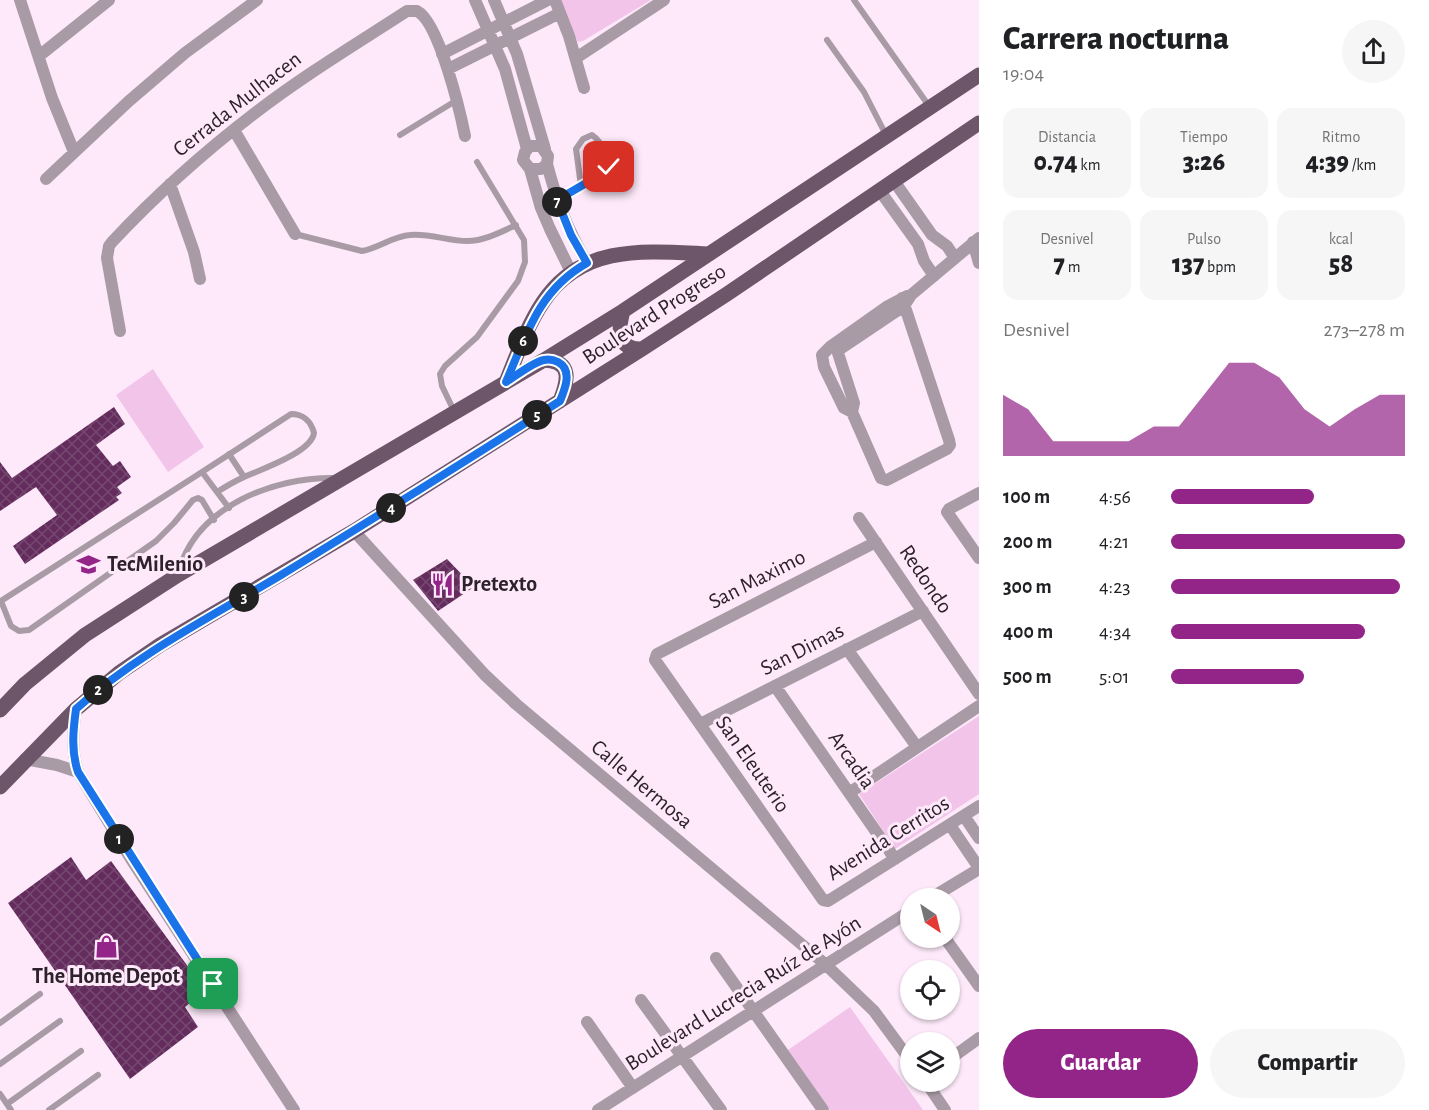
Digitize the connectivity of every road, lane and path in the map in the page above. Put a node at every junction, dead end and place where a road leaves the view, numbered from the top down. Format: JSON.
{"nodes":[{"id":1,"x":20,"y":0,"type":"edge"},
{"id":2,"x":109,"y":0,"type":"edge"},
{"id":3,"x":257,"y":0,"type":"edge"},
{"id":4,"x":475,"y":0,"type":"edge"},
{"id":5,"x":494,"y":0,"type":"edge"},
{"id":6,"x":548,"y":0,"type":"edge"},
{"id":7,"x":555,"y":0,"type":"edge"},
{"id":8,"x":664,"y":0,"type":"edge"},
{"id":9,"x":854,"y":0,"type":"edge"},
{"id":10,"x":560,"y":13,"type":"junction"},
{"id":11,"x":504,"y":22,"type":"junction"},
{"id":12,"x":489,"y":30,"type":"junction"},
{"id":13,"x":511,"y":38,"type":"junction"},
{"id":14,"x":827,"y":40,"type":"dead end"},
{"id":15,"x":496,"y":45,"type":"junction"},
{"id":16,"x":442,"y":54,"type":"junction"},
{"id":17,"x":39,"y":56,"type":"junction"},
{"id":18,"x":576,"y":58,"type":"junction"},
{"id":19,"x":448,"y":69,"type":"junction"},
{"id":20,"x":979,"y":75,"type":"edge"},
{"id":21,"x":584,"y":88,"type":"dead end"},
{"id":22,"x":458,"y":100,"type":"junction"},
{"id":23,"x":930,"y":107,"type":"junction"},
{"id":24,"x":979,"y":123,"type":"edge"},
{"id":25,"x":234,"y":130,"type":"junction"},
{"id":26,"x":400,"y":135,"type":"dead end"},
{"id":27,"x":465,"y":136,"type":"dead end"},
{"id":28,"x":886,"y":136,"type":"junction"},
{"id":29,"x":527,"y":149,"type":"junction"},
{"id":30,"x":545,"y":149,"type":"junction"},
{"id":31,"x":74,"y":152,"type":"junction"},
{"id":32,"x":477,"y":162,"type":"dead end"},
{"id":33,"x":547,"y":164,"type":"junction"},
{"id":34,"x":530,"y":169,"type":"junction"},
{"id":35,"x":46,"y":179,"type":"dead end"},
{"id":36,"x":894,"y":181,"type":"junction"},
{"id":37,"x":170,"y":184,"type":"junction"},
{"id":38,"x":581,"y":186,"type":"junction"},
{"id":39,"x":880,"y":191,"type":"junction"},
{"id":40,"x":557,"y":200,"type":"junction"},
{"id":41,"x":516,"y":225,"type":"junction"},
{"id":42,"x":295,"y":234,"type":"joint"},
{"id":43,"x":932,"y":235,"type":"junction"},
{"id":44,"x":976,"y":240,"type":"edge"},
{"id":45,"x":918,"y":244,"type":"junction"},
{"id":46,"x":708,"y":254,"type":"junction"},
{"id":47,"x":955,"y":258,"type":"junction"},
{"id":48,"x":587,"y":263,"type":"junction"},
{"id":49,"x":979,"y":263,"type":"edge"},
{"id":50,"x":571,"y":272,"type":"junction"},
{"id":51,"x":934,"y":276,"type":"junction"},
{"id":52,"x":201,"y":279,"type":"dead end"},
{"id":53,"x":906,"y":300,"type":"junction"},
{"id":54,"x":623,"y":311,"type":"junction"},
{"id":55,"x":120,"y":331,"type":"dead end"},
{"id":56,"x":642,"y":349,"type":"junction"},
{"id":57,"x":838,"y":353,"type":"junction"},
{"id":58,"x":822,"y":354,"type":"junction"},
{"id":59,"x":544,"y":360,"type":"junction"},
{"id":60,"x":506,"y":382,"type":"junction"},
{"id":61,"x":560,"y":401,"type":"junction"},
{"id":62,"x":454,"y":412,"type":"junction"},
{"id":63,"x":852,"y":412,"type":"junction"},
{"id":64,"x":229,"y":454,"type":"junction"},
{"id":65,"x":202,"y":472,"type":"junction"},
{"id":66,"x":244,"y":477,"type":"junction"},
{"id":67,"x":341,"y":478,"type":"junction"},
{"id":68,"x":217,"y":492,"type":"junction"},
{"id":69,"x":979,"y":493,"type":"edge"},
{"id":70,"x":229,"y":508,"type":"junction"},
{"id":71,"x":859,"y":518,"type":"dead end"},
{"id":72,"x":214,"y":520,"type":"junction"},
{"id":73,"x":354,"y":531,"type":"junction"},
{"id":74,"x":876,"y":542,"type":"junction"},
{"id":75,"x":979,"y":558,"type":"edge"},
{"id":76,"x":178,"y":575,"type":"junction"},
{"id":77,"x":1,"y":599,"type":"edge"},
{"id":78,"x":923,"y":611,"type":"junction"},
{"id":79,"x":847,"y":649,"type":"junction"},
{"id":80,"x":657,"y":654,"type":"joint"},
{"id":81,"x":774,"y":686,"type":"junction"},
{"id":82,"x":979,"y":694,"type":"edge"},
{"id":83,"x":979,"y":706,"type":"edge"},
{"id":84,"x":76,"y":709,"type":"junction"},
{"id":85,"x":0,"y":710,"type":"edge"},
{"id":86,"x":700,"y":724,"type":"junction"},
{"id":87,"x":917,"y":747,"type":"junction"},
{"id":88,"x":25,"y":759,"type":"junction"},
{"id":89,"x":78,"y":772,"type":"junction"},
{"id":90,"x":0,"y":787,"type":"edge"},
{"id":91,"x":849,"y":793,"type":"junction"},
{"id":92,"x":979,"y":806,"type":"edge"},
{"id":93,"x":964,"y":816,"type":"junction"},
{"id":94,"x":950,"y":825,"type":"junction"},
{"id":95,"x":979,"y":838,"type":"edge"},
{"id":96,"x":895,"y":859,"type":"junction"},
{"id":97,"x":979,"y":869,"type":"edge"},
{"id":98,"x":948,"y":888,"type":"edge"},
{"id":99,"x":819,"y":897,"type":"joint"},
{"id":100,"x":900,"y":917,"type":"edge"},
{"id":101,"x":953,"y":948,"type":"edge"},
{"id":102,"x":716,"y":958,"type":"dead end"},
{"id":103,"x":825,"y":964,"type":"junction"},
{"id":104,"x":977,"y":980,"type":"edge"},
{"id":105,"x":40,"y":994,"type":"dead end"},
{"id":106,"x":641,"y":1000,"type":"dead end"},
{"id":107,"x":752,"y":1011,"type":"junction"},
{"id":108,"x":60,"y":1021,"type":"dead end"},
{"id":109,"x":587,"y":1022,"type":"dead end"},
{"id":110,"x":0,"y":1023,"type":"edge"},
{"id":111,"x":979,"y":1038,"type":"edge"},
{"id":112,"x":900,"y":1046,"type":"edge"},
{"id":113,"x":81,"y":1051,"type":"dead end"},
{"id":114,"x":960,"y":1052,"type":"edge"},
{"id":115,"x":683,"y":1057,"type":"junction"},
{"id":116,"x":0,"y":1064,"type":"edge"},
{"id":117,"x":98,"y":1075,"type":"dead end"},
{"id":118,"x":633,"y":1088,"type":"junction"},
{"id":119,"x":933,"y":1092,"type":"edge"},
{"id":120,"x":0,"y":1094,"type":"edge"},
{"id":121,"x":7,"y":1104,"type":"junction"},
{"id":122,"x":11,"y":1110,"type":"edge"},
{"id":123,"x":49,"y":1110,"type":"edge"},
{"id":124,"x":294,"y":1110,"type":"edge"},
{"id":125,"x":598,"y":1110,"type":"edge"},
{"id":126,"x":721,"y":1110,"type":"edge"},
{"id":127,"x":823,"y":1110,"type":"edge"},
{"id":128,"x":945,"y":1110,"type":"edge"}],
"edges":[{"from":1,"to":17,"type":"street"},
{"from":2,"to":17,"type":"street"},
{"from":3,"to":31,"type":"street"},
{"from":4,"to":12,"type":"street"},
{"from":5,"to":11,"type":"street"},
{"from":6,"to":11,"type":"street"},
{"from":7,"to":10,"type":"street"},
{"from":8,"to":18,"type":"street"},
{"from":9,"to":23,"type":"lane"},
{"from":10,"to":13,"type":"street"},
{"from":10,"to":18,"type":"street"},
{"from":11,"to":12,"type":"street"},
{"from":11,"to":13,"type":"street"},
{"from":12,"to":15,"type":"street"},
{"from":12,"to":16,"type":"street"},
{"from":13,"to":15,"type":"street"},
{"from":13,"to":30,"type":"street"},
{"from":14,"to":28,"type":"lane"},
{"from":15,"to":19,"type":"street"},
{"from":15,"to":29,"type":"street"},
{"from":16,"to":19,"type":"street"},
{"from":16,"to":25,"type":"street","name":"Cerrada Mulhacen"},
{"from":17,"to":31,"type":"street"},
{"from":18,"to":21,"type":"street"},
{"from":19,"to":22,"type":"street"},
{"from":20,"to":23,"type":"main road","name":"Boulevard Progreso"},
{"from":22,"to":26,"type":"lane"},
{"from":22,"to":27,"type":"street"},
{"from":23,"to":28,"type":"main road","name":"Boulevard Progreso"},
{"from":24,"to":36,"type":"main road","name":"Boulevard Progreso"},
{"from":25,"to":37,"type":"street","name":"Cerrada Mulhacen"},
{"from":25,"to":42,"type":"street"},
{"from":28,"to":46,"type":"main road","name":"Boulevard Progreso"},
{"from":29,"to":30,"type":"street"},
{"from":29,"to":34,"type":"street"},
{"from":30,"to":33,"type":"street"},
{"from":31,"to":35,"type":"street"},
{"from":32,"to":41,"type":"lane"},
{"from":33,"to":34,"type":"street"},
{"from":33,"to":40,"type":"street"},
{"from":34,"to":50,"type":"street"},
{"from":36,"to":39,"type":"main road","name":"Boulevard Progreso"},
{"from":36,"to":43,"type":"street"},
{"from":37,"to":52,"type":"street"},
{"from":37,"to":55,"type":"street","name":"Cerrada Mulhacen"},
{"from":38,"to":38,"type":"lane"},
{"from":38,"to":40,"type":"lane"},
{"from":39,"to":45,"type":"street"},
{"from":39,"to":56,"type":"main road","name":"Boulevard Progreso"},
{"from":40,"to":48,"type":"street"},
{"from":41,"to":42,"type":"lane"},
{"from":41,"to":62,"type":"lane"},
{"from":43,"to":45,"type":"street"},
{"from":43,"to":47,"type":"street"},
{"from":44,"to":47,"type":"street"},
{"from":44,"to":49,"type":"street"},
{"from":45,"to":51,"type":"street"},
{"from":46,"to":48,"type":"main road"},
{"from":46,"to":54,"type":"main road","name":"Boulevard Progreso"},
{"from":47,"to":51,"type":"street"},
{"from":48,"to":50,"type":"main road"},
{"from":50,"to":60,"type":"main road"},
{"from":51,"to":53,"type":"street"},
{"from":53,"to":57,"type":"street"},
{"from":53,"to":58,"type":"street"},
{"from":53,"to":63,"type":"street"},
{"from":54,"to":56,"type":"main road"},
{"from":54,"to":59,"type":"main road","name":"Boulevard Progreso"},
{"from":56,"to":61,"type":"main road","name":"Boulevard Progreso"},
{"from":57,"to":58,"type":"street"},
{"from":57,"to":63,"type":"street"},
{"from":58,"to":63,"type":"street"},
{"from":59,"to":60,"type":"main road","name":"Boulevard Progreso"},
{"from":59,"to":61,"type":"main road"},
{"from":60,"to":62,"type":"main road","name":"Boulevard Progreso"},
{"from":61,"to":73,"type":"main road","name":"Boulevard Progreso"},
{"from":62,"to":67,"type":"main road","name":"Boulevard Progreso"},
{"from":64,"to":65,"type":"lane"},
{"from":64,"to":66,"type":"lane"},
{"from":64,"to":66,"type":"lane"},
{"from":65,"to":68,"type":"lane"},
{"from":65,"to":77,"type":"lane"},
{"from":66,"to":68,"type":"lane"},
{"from":67,"to":70,"type":"lane"},
{"from":67,"to":76,"type":"main road","name":"Boulevard Progreso"},
{"from":68,"to":70,"type":"lane"},
{"from":69,"to":75,"type":"street"},
{"from":70,"to":72,"type":"lane"},
{"from":71,"to":74,"type":"street","name":"Redondo"},
{"from":72,"to":76,"type":"lane"},
{"from":72,"to":77,"type":"lane"},
{"from":73,"to":84,"type":"main road","name":"Boulevard Progreso"},
{"from":73,"to":103,"type":"street","name":"Calle Hermosa"},
{"from":74,"to":78,"type":"street","name":"Redondo"},
{"from":74,"to":80,"type":"street","name":"San Maximo"},
{"from":76,"to":85,"type":"main road","name":"Boulevard Progreso"},
{"from":78,"to":79,"type":"street","name":"San Dimas"},
{"from":78,"to":82,"type":"street","name":"Redondo"},
{"from":79,"to":81,"type":"street","name":"San Dimas"},
{"from":79,"to":87,"type":"street"},
{"from":80,"to":86,"type":"street","name":"San Eleuterio"},
{"from":81,"to":86,"type":"street","name":"San Dimas"},
{"from":81,"to":91,"type":"street","name":"Arcadia"},
{"from":83,"to":87,"type":"street"},
{"from":84,"to":88,"type":"main road","name":"Boulevard Progreso"},
{"from":84,"to":89,"type":"street"},
{"from":86,"to":99,"type":"street","name":"San Eleuterio"},
{"from":87,"to":91,"type":"street"},
{"from":88,"to":89,"type":"street"},
{"from":88,"to":90,"type":"main road","name":"Boulevard Progreso"},
{"from":89,"to":124,"type":"street"},
{"from":91,"to":96,"type":"street","name":"Arcadia"},
{"from":92,"to":93,"type":"street","name":"Avenida Cerritos"},
{"from":93,"to":94,"type":"street","name":"Avenida Cerritos"},
{"from":93,"to":95,"type":"street"},
{"from":94,"to":96,"type":"street","name":"Avenida Cerritos"},
{"from":94,"to":97,"type":"street"},
{"from":96,"to":99,"type":"street","name":"Avenida Cerritos"},
{"from":97,"to":98,"type":"street"},
{"from":100,"to":103,"type":"street","name":"Boulevard Lucrecia Ruíz de Ayón"},
{"from":101,"to":104,"type":"street"},
{"from":102,"to":107,"type":"street"},
{"from":103,"to":107,"type":"street","name":"Boulevard Lucrecia Ruíz de Ayón"},
{"from":103,"to":112,"type":"street","name":"Calle Hermosa"},
{"from":105,"to":110,"type":"lane"},
{"from":106,"to":115,"type":"street"},
{"from":107,"to":115,"type":"street","name":"Boulevard Lucrecia Ruíz de Ayón"},
{"from":107,"to":127,"type":"street"},
{"from":108,"to":116,"type":"lane"},
{"from":109,"to":118,"type":"street"},
{"from":111,"to":114,"type":"street"},
{"from":113,"to":121,"type":"lane"},
{"from":115,"to":118,"type":"street","name":"Boulevard Lucrecia Ruíz de Ayón"},
{"from":115,"to":126,"type":"street"},
{"from":117,"to":123,"type":"lane"},
{"from":118,"to":125,"type":"street","name":"Boulevard Lucrecia Ruíz de Ayón"},
{"from":119,"to":128,"type":"street"},
{"from":120,"to":121,"type":"lane"},
{"from":121,"to":122,"type":"lane"}]}
